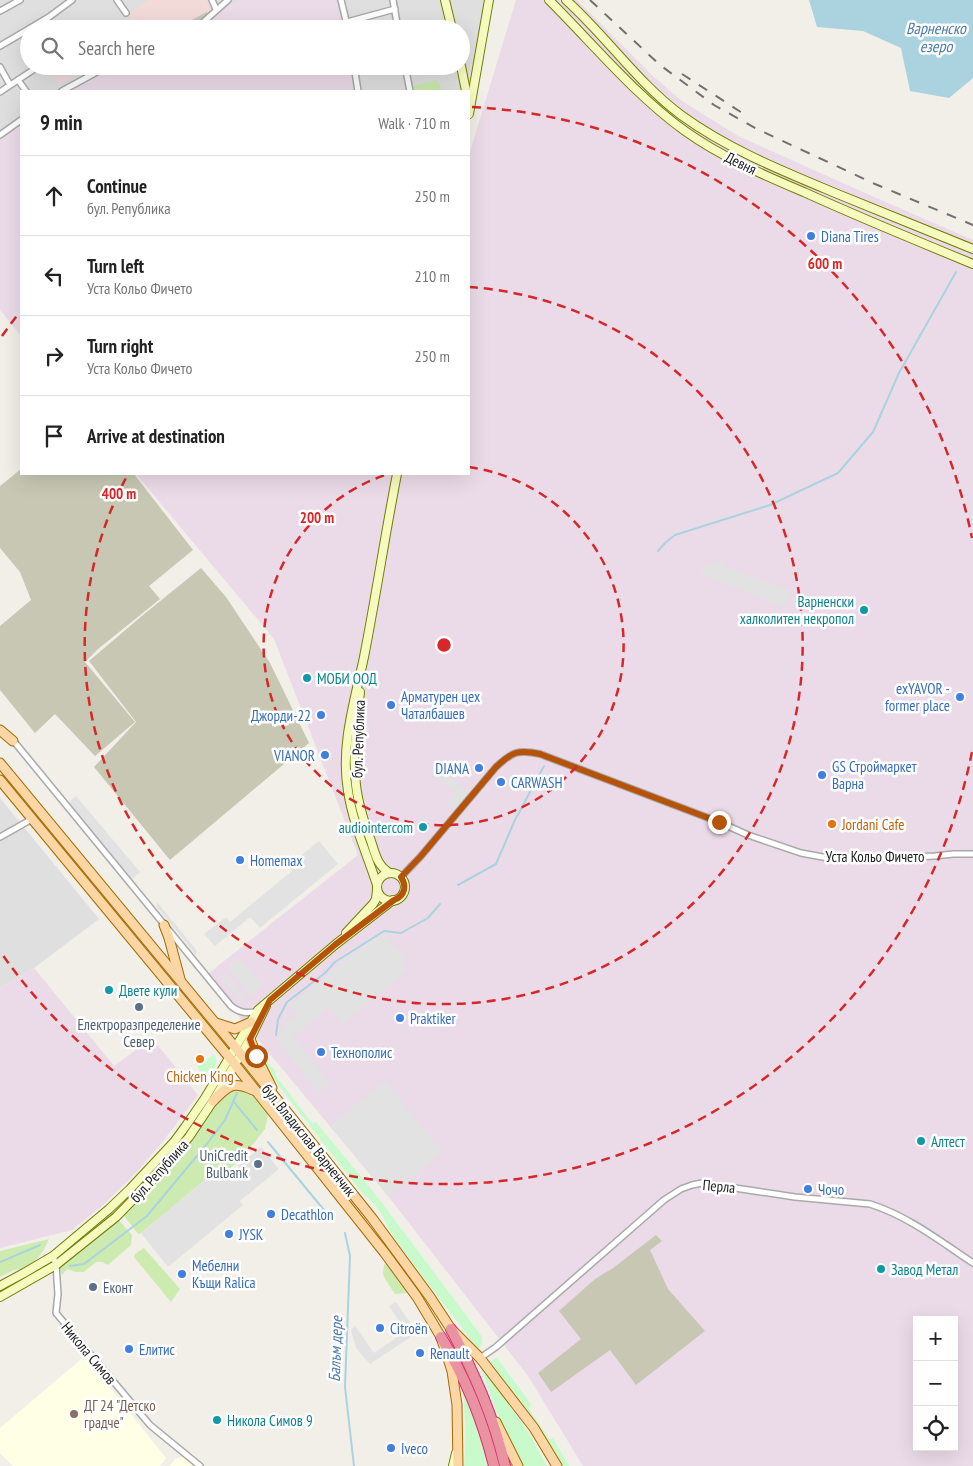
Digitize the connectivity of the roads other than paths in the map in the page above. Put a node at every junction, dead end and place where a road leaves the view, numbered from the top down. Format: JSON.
{"nodes":[{"id":1,"x":20,"y":0,"type":"edge"},
{"id":2,"x":72,"y":0,"type":"edge"},
{"id":3,"x":117,"y":0,"type":"edge"},
{"id":4,"x":212,"y":0,"type":"edge"},
{"id":5,"x":228,"y":0,"type":"edge"},
{"id":6,"x":341,"y":0,"type":"edge"},
{"id":7,"x":393,"y":0,"type":"edge"},
{"id":8,"x":445,"y":0,"type":"edge"},
{"id":9,"x":549,"y":0,"type":"edge"},
{"id":10,"x":566,"y":0,"type":"edge"},
{"id":11,"x":489,"y":1,"type":"edge"},
{"id":12,"x":216,"y":9,"type":"junction"},
{"id":13,"x":395,"y":10,"type":"junction"},
{"id":14,"x":0,"y":11,"type":"edge"},
{"id":15,"x":126,"y":13,"type":"dead end"},
{"id":16,"x":44,"y":20,"type":"edge"},
{"id":17,"x":205,"y":20,"type":"edge"},
{"id":18,"x":346,"y":20,"type":"edge"},
{"id":19,"x":355,"y":20,"type":"edge"},
{"id":20,"x":397,"y":20,"type":"edge"},
{"id":21,"x":450,"y":20,"type":"edge"},
{"id":22,"x":20,"y":34,"type":"edge"},
{"id":23,"x":0,"y":46,"type":"edge"},
{"id":24,"x":0,"y":67,"type":"edge"},
{"id":25,"x":26,"y":75,"type":"edge"},
{"id":26,"x":90,"y":75,"type":"edge"},
{"id":27,"x":355,"y":75,"type":"edge"},
{"id":28,"x":407,"y":75,"type":"edge"},
{"id":29,"x":463,"y":75,"type":"edge"},
{"id":30,"x":18,"y":80,"type":"junction"},
{"id":31,"x":10,"y":85,"type":"junction"},
{"id":32,"x":25,"y":90,"type":"edge"},
{"id":33,"x":64,"y":90,"type":"edge"},
{"id":34,"x":358,"y":90,"type":"edge"},
{"id":35,"x":410,"y":90,"type":"edge"},
{"id":36,"x":468,"y":90,"type":"edge"},
{"id":37,"x":470,"y":90,"type":"edge"},
{"id":38,"x":0,"y":92,"type":"edge"},
{"id":39,"x":20,"y":121,"type":"edge"},
{"id":40,"x":0,"y":136,"type":"edge"},
{"id":41,"x":973,"y":250,"type":"edge"},
{"id":42,"x":973,"y":264,"type":"edge"},
{"id":43,"x":397,"y":475,"type":"edge"},
{"id":44,"x":364,"y":658,"type":"junction"},
{"id":45,"x":0,"y":725,"type":"edge"},
{"id":46,"x":0,"y":730,"type":"edge"},
{"id":47,"x":13,"y":741,"type":"junction"},
{"id":48,"x":0,"y":763,"type":"edge"},
{"id":49,"x":0,"y":780,"type":"edge"},
{"id":50,"x":32,"y":819,"type":"junction"},
{"id":51,"x":0,"y":837,"type":"edge"},
{"id":52,"x":973,"y":854,"type":"edge"},
{"id":53,"x":390,"y":873,"type":"junction"},
{"id":54,"x":401,"y":877,"type":"junction"},
{"id":55,"x":377,"y":888,"type":"junction"},
{"id":56,"x":394,"y":900,"type":"junction"},
{"id":57,"x":164,"y":925,"type":"junction"},
{"id":58,"x":336,"y":944,"type":"junction"},
{"id":59,"x":181,"y":982,"type":"junction"},
{"id":60,"x":270,"y":1000,"type":"junction"},
{"id":61,"x":258,"y":1010,"type":"junction"},
{"id":62,"x":214,"y":1022,"type":"junction"},
{"id":63,"x":251,"y":1022,"type":"junction"},
{"id":64,"x":250,"y":1039,"type":"junction"},
{"id":65,"x":235,"y":1047,"type":"junction"},
{"id":66,"x":241,"y":1055,"type":"junction"},
{"id":67,"x":229,"y":1057,"type":"junction"},
{"id":68,"x":235,"y":1065,"type":"junction"},
{"id":69,"x":254,"y":1090,"type":"junction"},
{"id":70,"x":213,"y":1101,"type":"junction"},
{"id":71,"x":281,"y":1106,"type":"junction"},
{"id":72,"x":53,"y":1256,"type":"junction"},
{"id":73,"x":973,"y":1263,"type":"edge"},
{"id":74,"x":56,"y":1266,"type":"junction"},
{"id":75,"x":0,"y":1286,"type":"edge"},
{"id":76,"x":0,"y":1297,"type":"edge"},
{"id":77,"x":451,"y":1329,"type":"junction"},
{"id":78,"x":441,"y":1337,"type":"junction"},
{"id":79,"x":480,"y":1358,"type":"junction"},
{"id":80,"x":490,"y":1412,"type":"junction"},
{"id":81,"x":458,"y":1441,"type":"junction"},
{"id":82,"x":200,"y":1466,"type":"edge"},
{"id":83,"x":453,"y":1466,"type":"edge"},
{"id":84,"x":458,"y":1466,"type":"edge"},
{"id":85,"x":494,"y":1466,"type":"edge"},
{"id":86,"x":505,"y":1466,"type":"edge"},
{"id":87,"x":518,"y":1466,"type":"edge"},
{"id":88,"x":557,"y":1466,"type":"edge"}],
"edges":[{"from":1,"to":14,"type":"street"},
{"from":2,"to":16,"type":"street"},
{"from":3,"to":15,"type":"street"},
{"from":4,"to":12,"type":"street"},
{"from":5,"to":12,"type":"street"},
{"from":6,"to":18,"type":"street"},
{"from":7,"to":13,"type":"street"},
{"from":8,"to":21,"type":"street"},
{"from":9,"to":42,"type":"street","name":"Девня"},
{"from":10,"to":41,"type":"street","name":"Девня"},
{"from":11,"to":37,"type":"street"},
{"from":12,"to":17,"type":"street"},
{"from":13,"to":19,"type":"street"},
{"from":13,"to":20,"type":"street"},
{"from":22,"to":23,"type":"street"},
{"from":24,"to":31,"type":"street"},
{"from":25,"to":30,"type":"street"},
{"from":26,"to":33,"type":"street"},
{"from":27,"to":34,"type":"street"},
{"from":28,"to":35,"type":"street"},
{"from":29,"to":36,"type":"street"},
{"from":30,"to":31,"type":"street"},
{"from":30,"to":32,"type":"street"},
{"from":31,"to":38,"type":"street"},
{"from":39,"to":40,"type":"street"},
{"from":43,"to":44,"type":"street","name":"бул. Република"},
{"from":44,"to":53,"type":"street","name":"бул. Република"},
{"from":44,"to":55,"type":"street","name":"бул. Република"},
{"from":45,"to":47,"type":"street"},
{"from":46,"to":47,"type":"main road"},
{"from":47,"to":57,"type":"street"},
{"from":48,"to":59,"type":"main road","name":"бул. Владислав Варненчик"},
{"from":49,"to":50,"type":"main road","name":"бул. Владислав Варненчик"},
{"from":50,"to":51,"type":"street"},
{"from":50,"to":67,"type":"main road","name":"бул. Владислав Варненчик"},
{"from":52,"to":54,"type":"street","name":"Уста Кольо Фичето"},
{"from":53,"to":54,"type":"street"},
{"from":53,"to":55,"type":"street","name":"бул. Република"},
{"from":54,"to":56,"type":"street","name":"бул. Република"},
{"from":55,"to":56,"type":"street"},
{"from":55,"to":58,"type":"street","name":"бул. Република"},
{"from":56,"to":58,"type":"street","name":"бул. Република"},
{"from":57,"to":59,"type":"main road"},
{"from":57,"to":61,"type":"street"},
{"from":58,"to":60,"type":"street","name":"бул. Република"},
{"from":59,"to":62,"type":"main road","name":"бул. Владислав Варненчик"},
{"from":60,"to":61,"type":"street","name":"бул. Република"},
{"from":60,"to":64,"type":"street","name":"бул. Република"},
{"from":61,"to":63,"type":"street","name":"бул. Република"},
{"from":62,"to":63,"type":"main road"},
{"from":62,"to":65,"type":"main road","name":"бул. Владислав Варненчик"},
{"from":63,"to":65,"type":"street","name":"бул. Република"},
{"from":64,"to":66,"type":"street","name":"бул. Република"},
{"from":64,"to":71,"type":"main road"},
{"from":65,"to":66,"type":"main road","name":"бул. Владислав Варненчик"},
{"from":65,"to":67,"type":"street","name":"бул. Република"},
{"from":66,"to":68,"type":"street","name":"бул. Република"},
{"from":66,"to":71,"type":"main road","name":"бул. Владислав Варненчик"},
{"from":67,"to":68,"type":"main road","name":"бул. Владислав Варненчик"},
{"from":67,"to":72,"type":"street","name":"бул. Република"},
{"from":68,"to":69,"type":"main road","name":"бул. Владислав Варненчик"},
{"from":68,"to":70,"type":"street","name":"бул. Република"},
{"from":69,"to":70,"type":"main road"},
{"from":69,"to":78,"type":"main road","name":"бул. Владислав Варненчик"},
{"from":70,"to":74,"type":"street","name":"бул. Република"},
{"from":71,"to":77,"type":"main road","name":"бул. Владислав Варненчик"},
{"from":72,"to":74,"type":"street","name":"Никола Симов"},
{"from":72,"to":75,"type":"street","name":"бул. Република"},
{"from":73,"to":79,"type":"street","name":"Перла"},
{"from":74,"to":76,"type":"street","name":"бул. Република"},
{"from":74,"to":82,"type":"street","name":"Никола Симов"},
{"from":77,"to":79,"type":"main road","name":"бул. Владислав Варненчик"},
{"from":77,"to":80,"type":"highway"},
{"from":78,"to":81,"type":"main road","name":"бул. Владислав Варненчик"},
{"from":78,"to":85,"type":"highway"},
{"from":79,"to":88,"type":"main road","name":"бул. Владислав Варненчик"},
{"from":80,"to":86,"type":"highway"},
{"from":80,"to":87,"type":"main road"},
{"from":81,"to":83,"type":"street"},
{"from":81,"to":84,"type":"main road","name":"бул. Владислав Варненчик"}]}
